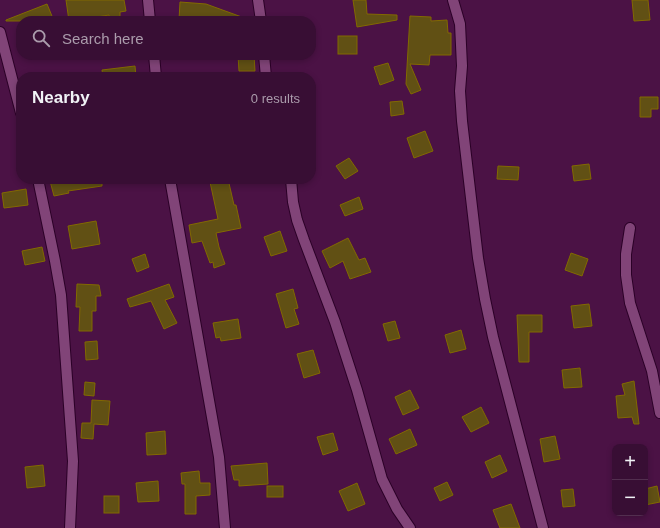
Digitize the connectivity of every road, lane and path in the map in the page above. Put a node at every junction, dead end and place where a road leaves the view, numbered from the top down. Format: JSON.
{"nodes":[{"id":1,"x":148,"y":0,"type":"edge"},
{"id":2,"x":258,"y":0,"type":"edge"},
{"id":3,"x":453,"y":0,"type":"edge"},
{"id":4,"x":150,"y":16,"type":"edge"},
{"id":5,"x":260,"y":16,"type":"edge"},
{"id":6,"x":0,"y":32,"type":"edge"},
{"id":7,"x":154,"y":60,"type":"edge"},
{"id":8,"x":264,"y":60,"type":"edge"},
{"id":9,"x":156,"y":72,"type":"edge"},
{"id":10,"x":266,"y":72,"type":"edge"},
{"id":11,"x":16,"y":94,"type":"edge"},
{"id":12,"x":39,"y":184,"type":"edge"},
{"id":13,"x":171,"y":184,"type":"edge"},
{"id":14,"x":291,"y":184,"type":"edge"},
{"id":15,"x":630,"y":228,"type":"dead end"},
{"id":16,"x":660,"y":413,"type":"edge"},
{"id":17,"x":70,"y":528,"type":"edge"},
{"id":18,"x":225,"y":528,"type":"edge"},
{"id":19,"x":410,"y":528,"type":"edge"},
{"id":20,"x":543,"y":528,"type":"edge"}],
"edges":[{"from":1,"to":4,"type":"street"},
{"from":2,"to":5,"type":"street"},
{"from":3,"to":20,"type":"street"},
{"from":6,"to":11,"type":"street"},
{"from":7,"to":9,"type":"street"},
{"from":8,"to":10,"type":"street"},
{"from":12,"to":17,"type":"street"},
{"from":13,"to":18,"type":"street"},
{"from":14,"to":19,"type":"street"},
{"from":15,"to":16,"type":"street"}]}
